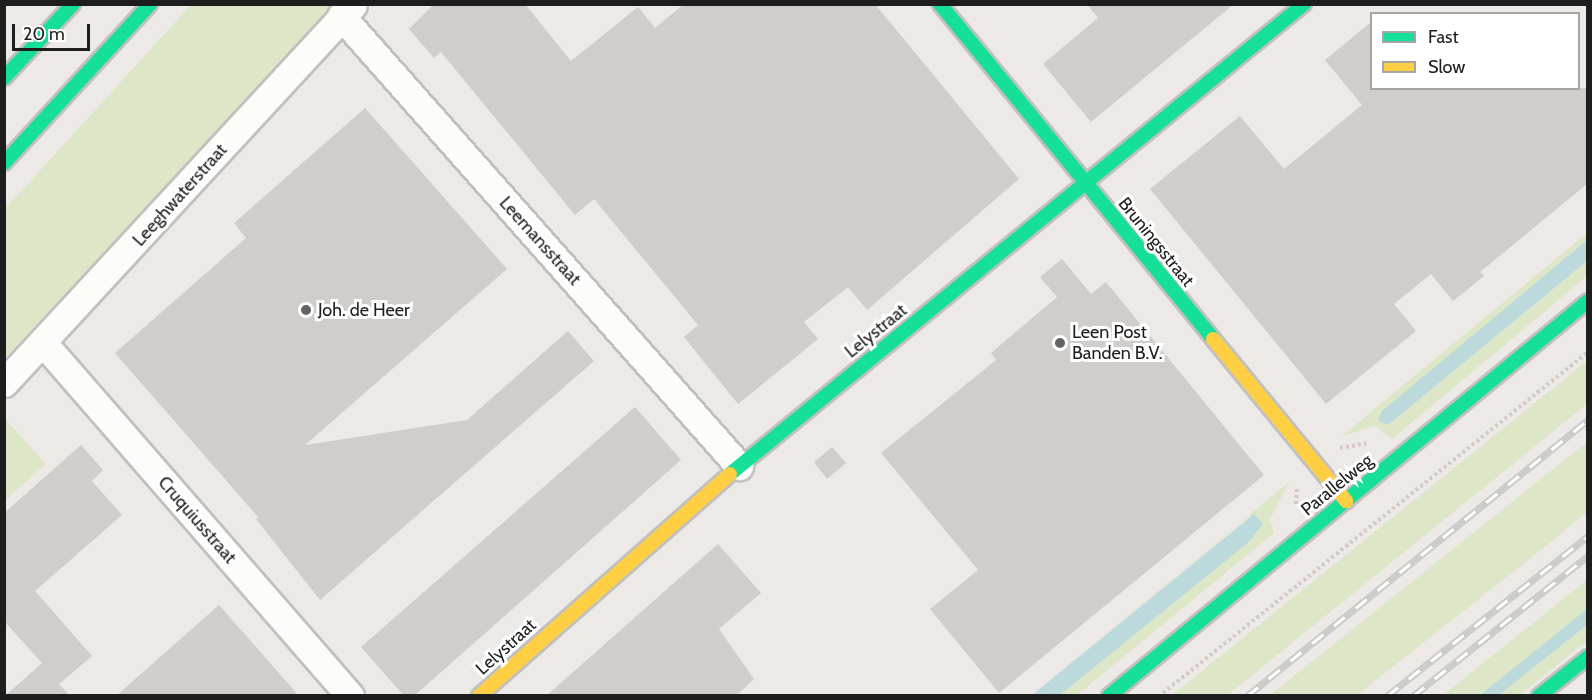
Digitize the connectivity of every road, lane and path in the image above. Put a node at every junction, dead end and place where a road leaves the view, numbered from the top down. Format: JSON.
{"nodes":[{"id":1,"x":73,"y":4,"type":"edge"},
{"id":2,"x":150,"y":4,"type":"edge"},
{"id":3,"x":940,"y":4,"type":"edge"},
{"id":4,"x":1304,"y":4,"type":"edge"},
{"id":5,"x":347,"y":10,"type":"edge"},
{"id":6,"x":4,"y":78,"type":"edge"},
{"id":7,"x":4,"y":162,"type":"edge"},
{"id":8,"x":1084,"y":183,"type":"junction"},
{"id":9,"x":1587,"y":301,"type":"edge"},
{"id":10,"x":45,"y":345,"type":"junction"},
{"id":11,"x":1587,"y":352,"type":"edge"},
{"id":12,"x":4,"y":384,"type":"edge"},
{"id":13,"x":739,"y":466,"type":"junction"},
{"id":14,"x":1346,"y":501,"type":"junction"},
{"id":15,"x":1587,"y":657,"type":"edge"},
{"id":16,"x":350,"y":696,"type":"edge"},
{"id":17,"x":479,"y":696,"type":"edge"},
{"id":18,"x":1109,"y":696,"type":"edge"},
{"id":19,"x":1160,"y":696,"type":"edge"},
{"id":20,"x":1539,"y":696,"type":"edge"}],
"edges":[{"from":1,"to":6,"type":"main road"},
{"from":2,"to":7,"type":"main road"},
{"from":3,"to":8,"type":"main road","name":"Bruningsstraat"},
{"from":4,"to":8,"type":"main road","name":"Lelystraat"},
{"from":5,"to":10,"type":"street","name":"Leeghwaterstraat"},
{"from":5,"to":13,"type":"street","name":"Leemansstraat"},
{"from":8,"to":13,"type":"main road","name":"Lelystraat"},
{"from":8,"to":14,"type":"main road","name":"Bruningsstraat"},
{"from":9,"to":14,"type":"main road","name":"Parallelweg"},
{"from":10,"to":12,"type":"street","name":"Leeghwaterstraat"},
{"from":10,"to":16,"type":"street","name":"Cruquiusstraat"},
{"from":11,"to":19,"type":"path"},
{"from":13,"to":17,"type":"main road","name":"Lelystraat"},
{"from":14,"to":18,"type":"main road","name":"Parallelweg"},
{"from":15,"to":20,"type":"main road"}]}
